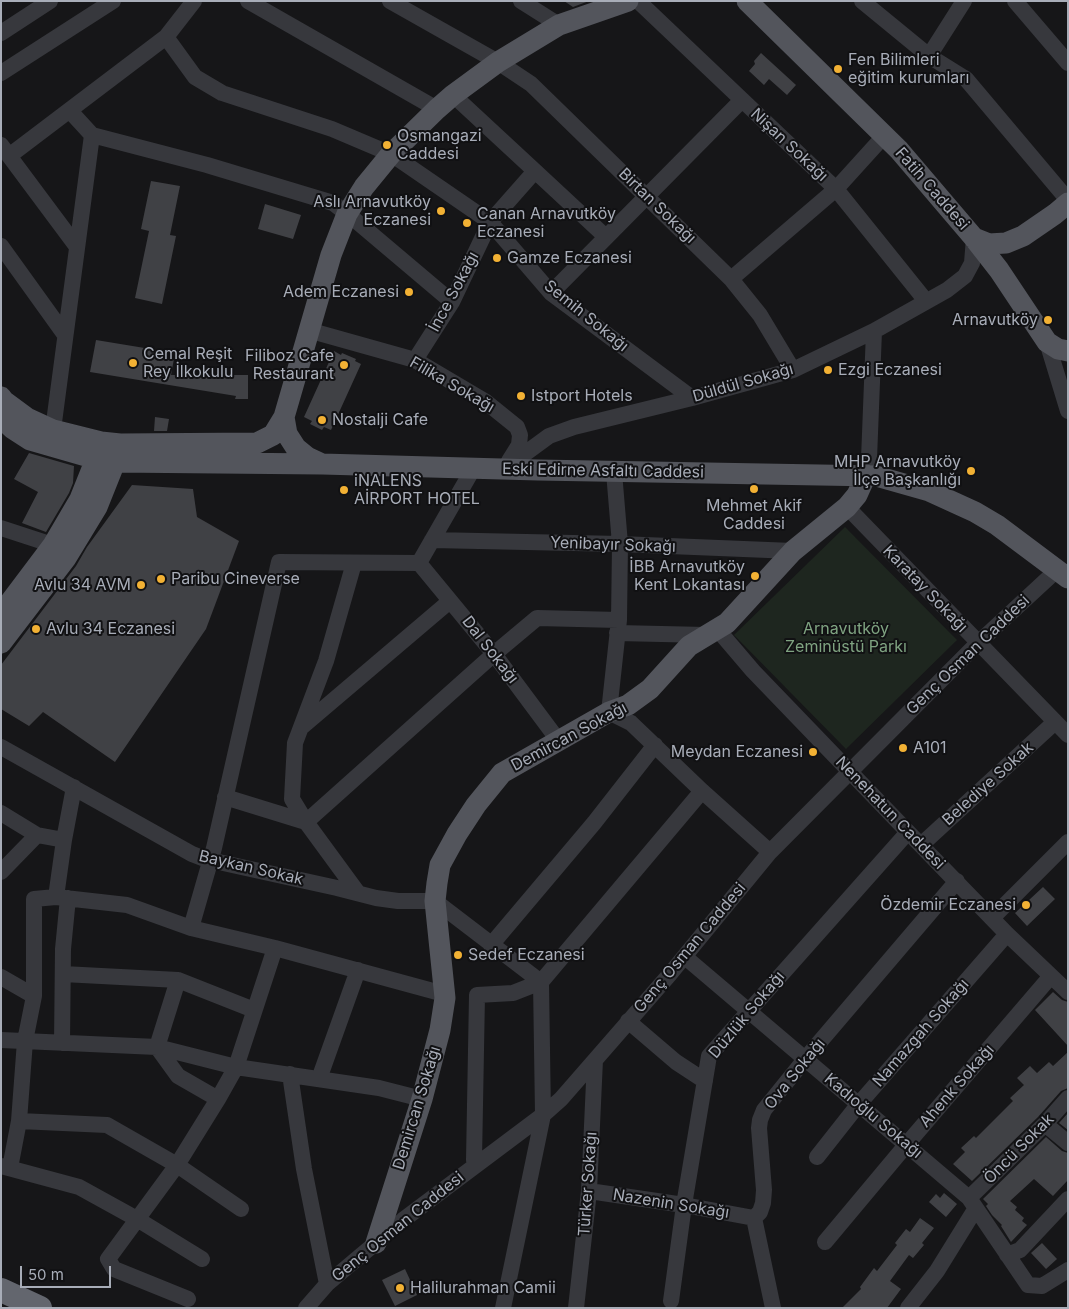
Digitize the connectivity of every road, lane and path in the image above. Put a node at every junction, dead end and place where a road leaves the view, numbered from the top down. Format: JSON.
{"nodes":[{"id":1,"x":50,"y":1,"type":"edge"},
{"id":2,"x":113,"y":1,"type":"edge"},
{"id":3,"x":194,"y":1,"type":"edge"},
{"id":4,"x":248,"y":1,"type":"edge"},
{"id":5,"x":390,"y":1,"type":"edge"},
{"id":6,"x":521,"y":1,"type":"edge"},
{"id":7,"x":628,"y":1,"type":"edge"},
{"id":8,"x":638,"y":1,"type":"edge"},
{"id":9,"x":862,"y":1,"type":"edge"},
{"id":10,"x":1015,"y":1,"type":"edge"},
{"id":11,"x":746,"y":3,"type":"edge"},
{"id":12,"x":960,"y":3,"type":"edge"},
{"id":13,"x":95,"y":6,"type":"edge"},
{"id":14,"x":559,"y":25,"type":"junction"},
{"id":15,"x":1,"y":33,"type":"edge"},
{"id":16,"x":166,"y":37,"type":"junction"},
{"id":17,"x":929,"y":56,"type":"junction"},
{"id":18,"x":498,"y":62,"type":"junction"},
{"id":19,"x":1068,"y":63,"type":"edge"},
{"id":20,"x":1,"y":73,"type":"edge"},
{"id":21,"x":453,"y":95,"type":"junction"},
{"id":22,"x":742,"y":100,"type":"junction"},
{"id":23,"x":437,"y":109,"type":"junction"},
{"id":24,"x":70,"y":111,"type":"junction"},
{"id":25,"x":92,"y":135,"type":"junction"},
{"id":26,"x":884,"y":136,"type":"junction"},
{"id":27,"x":5,"y":151,"type":"edge"},
{"id":28,"x":391,"y":154,"type":"junction"},
{"id":29,"x":535,"y":172,"type":"junction"},
{"id":30,"x":836,"y":189,"type":"junction"},
{"id":31,"x":646,"y":196,"type":"junction"},
{"id":32,"x":1068,"y":201,"type":"edge"},
{"id":33,"x":347,"y":214,"type":"junction"},
{"id":34,"x":490,"y":222,"type":"junction"},
{"id":35,"x":606,"y":237,"type":"junction"},
{"id":36,"x":974,"y":238,"type":"junction"},
{"id":37,"x":1,"y":246,"type":"edge"},
{"id":38,"x":77,"y":247,"type":"junction"},
{"id":39,"x":731,"y":279,"type":"junction"},
{"id":40,"x":551,"y":293,"type":"junction"},
{"id":41,"x":926,"y":301,"type":"junction"},
{"id":42,"x":452,"y":302,"type":"junction"},
{"id":43,"x":308,"y":330,"type":"junction"},
{"id":44,"x":874,"y":331,"type":"junction"},
{"id":45,"x":65,"y":335,"type":"junction"},
{"id":46,"x":1047,"y":342,"type":"junction"},
{"id":47,"x":1068,"y":351,"type":"edge"},
{"id":48,"x":415,"y":360,"type":"junction"},
{"id":49,"x":794,"y":370,"type":"junction"},
{"id":50,"x":1,"y":397,"type":"edge"},
{"id":51,"x":692,"y":398,"type":"junction"},
{"id":52,"x":1068,"y":411,"type":"edge"},
{"id":53,"x":284,"y":417,"type":"junction"},
{"id":54,"x":1,"y":418,"type":"edge"},
{"id":55,"x":53,"y":430,"type":"junction"},
{"id":56,"x":105,"y":460,"type":"junction"},
{"id":57,"x":322,"y":464,"type":"junction"},
{"id":58,"x":473,"y":469,"type":"junction"},
{"id":59,"x":504,"y":469,"type":"junction"},
{"id":60,"x":614,"y":472,"type":"junction"},
{"id":61,"x":866,"y":475,"type":"junction"},
{"id":62,"x":847,"y":507,"type":"junction"},
{"id":63,"x":1,"y":528,"type":"edge"},
{"id":64,"x":432,"y":540,"type":"junction"},
{"id":65,"x":620,"y":544,"type":"junction"},
{"id":66,"x":52,"y":545,"type":"junction"},
{"id":67,"x":793,"y":551,"type":"junction"},
{"id":68,"x":354,"y":563,"type":"junction"},
{"id":69,"x":419,"y":563,"type":"junction"},
{"id":70,"x":1062,"y":574,"type":"edge"},
{"id":71,"x":450,"y":601,"type":"junction"},
{"id":72,"x":1,"y":614,"type":"edge"},
{"id":73,"x":618,"y":627,"type":"junction"},
{"id":74,"x":712,"y":632,"type":"junction"},
{"id":75,"x":1,"y":643,"type":"edge"},
{"id":76,"x":977,"y":644,"type":"junction"},
{"id":77,"x":494,"y":654,"type":"junction"},
{"id":78,"x":609,"y":712,"type":"junction"},
{"id":79,"x":1055,"y":722,"type":"junction"},
{"id":80,"x":301,"y":728,"type":"junction"},
{"id":81,"x":1068,"y":735,"type":"edge"},
{"id":82,"x":558,"y":740,"type":"junction"},
{"id":83,"x":654,"y":745,"type":"junction"},
{"id":84,"x":1,"y":747,"type":"edge"},
{"id":85,"x":850,"y":771,"type":"junction"},
{"id":86,"x":74,"y":787,"type":"junction"},
{"id":87,"x":702,"y":791,"type":"junction"},
{"id":88,"x":225,"y":797,"type":"junction"},
{"id":89,"x":1,"y":813,"type":"edge"},
{"id":90,"x":306,"y":822,"type":"junction"},
{"id":91,"x":908,"y":832,"type":"junction"},
{"id":92,"x":37,"y":835,"type":"junction"},
{"id":93,"x":64,"y":840,"type":"junction"},
{"id":94,"x":1068,"y":842,"type":"edge"},
{"id":95,"x":921,"y":846,"type":"junction"},
{"id":96,"x":770,"y":852,"type":"junction"},
{"id":97,"x":210,"y":860,"type":"junction"},
{"id":98,"x":1,"y":872,"type":"edge"},
{"id":99,"x":957,"y":882,"type":"junction"},
{"id":100,"x":358,"y":893,"type":"junction"},
{"id":101,"x":62,"y":898,"type":"junction"},
{"id":102,"x":435,"y":901,"type":"junction"},
{"id":103,"x":992,"y":918,"type":"junction"},
{"id":104,"x":191,"y":928,"type":"junction"},
{"id":105,"x":1007,"y":934,"type":"junction"},
{"id":106,"x":491,"y":945,"type":"junction"},
{"id":107,"x":274,"y":948,"type":"junction"},
{"id":108,"x":685,"y":957,"type":"junction"},
{"id":109,"x":358,"y":970,"type":"junction"},
{"id":110,"x":63,"y":974,"type":"junction"},
{"id":111,"x":1051,"y":976,"type":"junction"},
{"id":112,"x":1,"y":977,"type":"edge"},
{"id":113,"x":178,"y":980,"type":"junction"},
{"id":114,"x":541,"y":982,"type":"junction"},
{"id":115,"x":1068,"y":992,"type":"edge"},
{"id":116,"x":444,"y":994,"type":"junction"},
{"id":117,"x":34,"y":996,"type":"junction"},
{"id":118,"x":254,"y":1010,"type":"junction"},
{"id":119,"x":750,"y":1012,"type":"junction"},
{"id":120,"x":628,"y":1021,"type":"junction"},
{"id":121,"x":1,"y":1040,"type":"edge"},
{"id":122,"x":26,"y":1041,"type":"junction"},
{"id":123,"x":62,"y":1043,"type":"junction"},
{"id":124,"x":157,"y":1047,"type":"junction"},
{"id":125,"x":806,"y":1058,"type":"junction"},
{"id":126,"x":595,"y":1060,"type":"junction"},
{"id":127,"x":236,"y":1067,"type":"junction"},
{"id":128,"x":290,"y":1074,"type":"junction"},
{"id":129,"x":319,"y":1079,"type":"junction"},
{"id":130,"x":705,"y":1081,"type":"junction"},
{"id":131,"x":1068,"y":1098,"type":"edge"},
{"id":132,"x":218,"y":1099,"type":"junction"},
{"id":133,"x":422,"y":1099,"type":"junction"},
{"id":134,"x":858,"y":1105,"type":"junction"},
{"id":135,"x":543,"y":1115,"type":"junction"},
{"id":136,"x":19,"y":1120,"type":"junction"},
{"id":137,"x":1045,"y":1124,"type":"junction"},
{"id":138,"x":1068,"y":1143,"type":"edge"},
{"id":139,"x":907,"y":1144,"type":"junction"},
{"id":140,"x":817,"y":1157,"type":"dead end"},
{"id":141,"x":177,"y":1165,"type":"junction"},
{"id":142,"x":476,"y":1165,"type":"junction"},
{"id":143,"x":6,"y":1167,"type":"edge"},
{"id":144,"x":589,"y":1191,"type":"junction"},
{"id":145,"x":1068,"y":1199,"type":"edge"},
{"id":146,"x":973,"y":1203,"type":"junction"},
{"id":147,"x":684,"y":1205,"type":"junction"},
{"id":148,"x":241,"y":1209,"type":"dead end"},
{"id":149,"x":754,"y":1218,"type":"junction"},
{"id":150,"x":137,"y":1219,"type":"junction"},
{"id":151,"x":825,"y":1242,"type":"dead end"},
{"id":152,"x":376,"y":1243,"type":"junction"},
{"id":153,"x":1007,"y":1255,"type":"junction"},
{"id":154,"x":202,"y":1259,"type":"dead end"},
{"id":155,"x":1068,"y":1270,"type":"edge"},
{"id":156,"x":327,"y":1284,"type":"junction"},
{"id":157,"x":1,"y":1290,"type":"edge"},
{"id":158,"x":188,"y":1299,"type":"dead end"},
{"id":159,"x":1,"y":1301,"type":"edge"},
{"id":160,"x":672,"y":1301,"type":"dead end"},
{"id":161,"x":25,"y":1308,"type":"edge"},
{"id":162,"x":40,"y":1308,"type":"edge"},
{"id":163,"x":306,"y":1308,"type":"edge"},
{"id":164,"x":503,"y":1308,"type":"edge"},
{"id":165,"x":576,"y":1308,"type":"edge"},
{"id":166,"x":773,"y":1308,"type":"edge"},
{"id":167,"x":908,"y":1308,"type":"edge"}],
"edges":[{"from":1,"to":15,"type":"street"},
{"from":2,"to":13,"type":"street"},
{"from":3,"to":16,"type":"street"},
{"from":4,"to":23,"type":"street"},
{"from":5,"to":18,"type":"street","name":"Birtan Sokağı"},
{"from":6,"to":14,"type":"street"},
{"from":7,"to":14,"type":"main road"},
{"from":8,"to":22,"type":"street","name":"Nişan Sokağı"},
{"from":9,"to":17,"type":"street"},
{"from":10,"to":19,"type":"street"},
{"from":11,"to":26,"type":"main road","name":"Fatih Caddesi"},
{"from":12,"to":17,"type":"street"},
{"from":13,"to":20,"type":"street"},
{"from":14,"to":18,"type":"main road"},
{"from":16,"to":24,"type":"street"},
{"from":16,"to":28,"type":"street","name":"Semih Sokağı"},
{"from":17,"to":32,"type":"street"},
{"from":18,"to":21,"type":"main road"},
{"from":18,"to":31,"type":"street","name":"Birtan Sokağı"},
{"from":21,"to":23,"type":"main road"},
{"from":21,"to":29,"type":"street"},
{"from":22,"to":30,"type":"street","name":"Nişan Sokağı"},
{"from":22,"to":31,"type":"street"},
{"from":23,"to":28,"type":"main road"},
{"from":24,"to":25,"type":"street"},
{"from":24,"to":27,"type":"street"},
{"from":25,"to":33,"type":"street"},
{"from":25,"to":38,"type":"street"},
{"from":26,"to":30,"type":"street"},
{"from":26,"to":36,"type":"main road","name":"Fatih Caddesi"},
{"from":27,"to":38,"type":"street"},
{"from":28,"to":33,"type":"main road"},
{"from":28,"to":34,"type":"street","name":"Semih Sokağı"},
{"from":29,"to":34,"type":"street","name":"İnce Sokağı"},
{"from":29,"to":35,"type":"street"},
{"from":30,"to":39,"type":"street"},
{"from":30,"to":41,"type":"street","name":"Nişan Sokağı"},
{"from":31,"to":35,"type":"street"},
{"from":31,"to":39,"type":"street","name":"Birtan Sokağı"},
{"from":32,"to":36,"type":"main road"},
{"from":33,"to":42,"type":"street"},
{"from":33,"to":43,"type":"main road"},
{"from":34,"to":40,"type":"street","name":"Semih Sokağı"},
{"from":34,"to":42,"type":"street","name":"İnce Sokağı"},
{"from":35,"to":40,"type":"street"},
{"from":36,"to":41,"type":"street","name":"Düldül Sokağı"},
{"from":36,"to":46,"type":"main road","name":"Fatih Caddesi"},
{"from":37,"to":45,"type":"street"},
{"from":38,"to":45,"type":"street"},
{"from":39,"to":49,"type":"street","name":"Birtan Sokağı"},
{"from":40,"to":51,"type":"street","name":"Semih Sokağı"},
{"from":41,"to":44,"type":"street","name":"Düldül Sokağı"},
{"from":42,"to":48,"type":"street","name":"İnce Sokağı"},
{"from":43,"to":48,"type":"street","name":"Filika Sokağı"},
{"from":43,"to":53,"type":"main road"},
{"from":44,"to":49,"type":"street","name":"Düldül Sokağı"},
{"from":44,"to":61,"type":"street","name":"Demircan Sokağı"},
{"from":45,"to":55,"type":"street"},
{"from":46,"to":47,"type":"main road"},
{"from":46,"to":52,"type":"street","name":"Fatih Caddesi"},
{"from":48,"to":59,"type":"street","name":"Filika Sokağı"},
{"from":49,"to":51,"type":"street","name":"Düldül Sokağı"},
{"from":50,"to":55,"type":"main road"},
{"from":51,"to":59,"type":"street","name":"Düldül Sokağı"},
{"from":53,"to":55,"type":"main road"},
{"from":53,"to":57,"type":"main road"},
{"from":54,"to":56,"type":"main road","name":"Eski Edirne Asfaltı Caddesi"},
{"from":56,"to":57,"type":"main road","name":"Eski Edirne Asfaltı Caddesi"},
{"from":56,"to":66,"type":"main road"},
{"from":56,"to":75,"type":"main road"},
{"from":57,"to":58,"type":"main road","name":"Eski Edirne Asfaltı Caddesi"},
{"from":58,"to":59,"type":"main road","name":"Eski Edirne Asfaltı Caddesi"},
{"from":58,"to":64,"type":"street"},
{"from":59,"to":60,"type":"main road","name":"Eski Edirne Asfaltı Caddesi"},
{"from":60,"to":61,"type":"main road","name":"Eski Edirne Asfaltı Caddesi"},
{"from":60,"to":65,"type":"street"},
{"from":61,"to":62,"type":"main road","name":"Demircan Sokağı"},
{"from":61,"to":70,"type":"main road","name":"Eski Edirne Asfaltı Caddesi"},
{"from":62,"to":67,"type":"main road","name":"Demircan Sokağı"},
{"from":62,"to":76,"type":"street","name":"Karatay Sokağı"},
{"from":63,"to":66,"type":"street"},
{"from":64,"to":65,"type":"street","name":"Yenibayır Sokağı"},
{"from":64,"to":69,"type":"street"},
{"from":65,"to":67,"type":"street","name":"Yenibayır Sokağı"},
{"from":65,"to":73,"type":"street"},
{"from":66,"to":72,"type":"main road"},
{"from":67,"to":74,"type":"main road","name":"Demircan Sokağı"},
{"from":68,"to":69,"type":"street"},
{"from":68,"to":80,"type":"street"},
{"from":68,"to":88,"type":"street"},
{"from":69,"to":71,"type":"street","name":"Dal Sokağı"},
{"from":70,"to":76,"type":"street","name":"Genç Osman Caddesi"},
{"from":71,"to":77,"type":"street","name":"Dal Sokağı"},
{"from":71,"to":80,"type":"street"},
{"from":73,"to":74,"type":"street"},
{"from":73,"to":77,"type":"street"},
{"from":73,"to":78,"type":"street"},
{"from":74,"to":78,"type":"main road","name":"Demircan Sokağı"},
{"from":74,"to":85,"type":"street","name":"Nenehatun Caddesi"},
{"from":76,"to":79,"type":"street","name":"Karatay Sokağı"},
{"from":76,"to":85,"type":"street","name":"Genç Osman Caddesi"},
{"from":77,"to":82,"type":"street","name":"Dal Sokağı"},
{"from":77,"to":90,"type":"street"},
{"from":78,"to":82,"type":"main road","name":"Demircan Sokağı"},
{"from":78,"to":83,"type":"street"},
{"from":79,"to":81,"type":"street","name":"Karatay Sokağı"},
{"from":79,"to":95,"type":"street","name":"Belediye Sokak"},
{"from":80,"to":90,"type":"street"},
{"from":82,"to":102,"type":"main road","name":"Demircan Sokağı"},
{"from":83,"to":87,"type":"street"},
{"from":83,"to":106,"type":"street"},
{"from":84,"to":86,"type":"street","name":"Baykan Sokak"},
{"from":85,"to":91,"type":"street","name":"Nenehatun Caddesi"},
{"from":85,"to":96,"type":"street","name":"Genç Osman Caddesi"},
{"from":86,"to":93,"type":"street"},
{"from":86,"to":97,"type":"street","name":"Baykan Sokak"},
{"from":87,"to":96,"type":"street"},
{"from":87,"to":114,"type":"street"},
{"from":88,"to":90,"type":"street"},
{"from":88,"to":97,"type":"street"},
{"from":89,"to":92,"type":"street"},
{"from":90,"to":100,"type":"street"},
{"from":91,"to":95,"type":"street","name":"Nenehatun Caddesi"},
{"from":91,"to":119,"type":"street","name":"Düzlük Sokağı"},
{"from":92,"to":93,"type":"street"},
{"from":92,"to":98,"type":"street"},
{"from":93,"to":101,"type":"street"},
{"from":94,"to":103,"type":"street"},
{"from":95,"to":99,"type":"street","name":"Nenehatun Caddesi"},
{"from":96,"to":108,"type":"street","name":"Genç Osman Caddesi"},
{"from":97,"to":100,"type":"street","name":"Baykan Sokak"},
{"from":97,"to":104,"type":"street"},
{"from":99,"to":103,"type":"street","name":"Nenehatun Caddesi"},
{"from":99,"to":125,"type":"street","name":"Ova Sokağı"},
{"from":100,"to":102,"type":"street","name":"Baykan Sokak"},
{"from":101,"to":104,"type":"street"},
{"from":101,"to":110,"type":"street"},
{"from":101,"to":117,"type":"street"},
{"from":102,"to":106,"type":"street"},
{"from":102,"to":116,"type":"main road","name":"Demircan Sokağı"},
{"from":103,"to":105,"type":"street","name":"Nenehatun Caddesi"},
{"from":104,"to":107,"type":"street"},
{"from":105,"to":111,"type":"street","name":"Nenehatun Caddesi"},
{"from":105,"to":134,"type":"street","name":"Namazgah Sokağı"},
{"from":106,"to":114,"type":"street"},
{"from":107,"to":109,"type":"street"},
{"from":107,"to":118,"type":"street"},
{"from":108,"to":119,"type":"street","name":"Kadıoğlu Sokağı"},
{"from":108,"to":120,"type":"street","name":"Genç Osman Caddesi"},
{"from":109,"to":116,"type":"street"},
{"from":109,"to":129,"type":"street"},
{"from":110,"to":113,"type":"street"},
{"from":110,"to":123,"type":"street"},
{"from":111,"to":115,"type":"street","name":"Nenehatun Caddesi"},
{"from":111,"to":139,"type":"street","name":"Ahenk Sokağı"},
{"from":112,"to":117,"type":"street"},
{"from":113,"to":118,"type":"street"},
{"from":113,"to":124,"type":"street"},
{"from":114,"to":135,"type":"street"},
{"from":114,"to":142,"type":"street"},
{"from":116,"to":133,"type":"main road","name":"Demircan Sokağı"},
{"from":117,"to":122,"type":"street"},
{"from":118,"to":127,"type":"street"},
{"from":119,"to":125,"type":"street","name":"Kadıoğlu Sokağı"},
{"from":119,"to":130,"type":"street","name":"Düzlük Sokağı"},
{"from":120,"to":126,"type":"street","name":"Genç Osman Caddesi"},
{"from":120,"to":130,"type":"street"},
{"from":121,"to":122,"type":"street"},
{"from":122,"to":123,"type":"street"},
{"from":122,"to":136,"type":"street"},
{"from":123,"to":124,"type":"street"},
{"from":124,"to":127,"type":"street"},
{"from":124,"to":132,"type":"street"},
{"from":125,"to":134,"type":"street","name":"Kadıoğlu Sokağı"},
{"from":125,"to":149,"type":"street","name":"Ova Sokağı"},
{"from":126,"to":135,"type":"street","name":"Genç Osman Caddesi"},
{"from":126,"to":144,"type":"street","name":"Türker Sokağı"},
{"from":127,"to":128,"type":"street"},
{"from":127,"to":132,"type":"street"},
{"from":128,"to":129,"type":"street"},
{"from":128,"to":156,"type":"street"},
{"from":129,"to":133,"type":"street"},
{"from":130,"to":147,"type":"street","name":"Düzlük Sokağı"},
{"from":131,"to":137,"type":"street","name":"Öncü Sokak"},
{"from":132,"to":141,"type":"street"},
{"from":133,"to":152,"type":"main road","name":"Demircan Sokağı"},
{"from":134,"to":139,"type":"street","name":"Kadıoğlu Sokağı"},
{"from":134,"to":140,"type":"street","name":"Namazgah Sokağı"},
{"from":135,"to":142,"type":"street","name":"Genç Osman Caddesi"},
{"from":135,"to":164,"type":"street"},
{"from":136,"to":141,"type":"street"},
{"from":136,"to":143,"type":"street"},
{"from":137,"to":138,"type":"street"},
{"from":137,"to":146,"type":"street","name":"Öncü Sokak"},
{"from":139,"to":146,"type":"street","name":"Kadıoğlu Sokağı"},
{"from":139,"to":151,"type":"street","name":"Ahenk Sokağı"},
{"from":141,"to":148,"type":"street"},
{"from":141,"to":150,"type":"street"},
{"from":142,"to":152,"type":"street","name":"Genç Osman Caddesi"},
{"from":143,"to":150,"type":"street"},
{"from":144,"to":147,"type":"street","name":"Nazenin Sokağı"},
{"from":144,"to":165,"type":"street","name":"Türker Sokağı"},
{"from":145,"to":153,"type":"street"},
{"from":146,"to":153,"type":"street","name":"Kadıoğlu Sokağı"},
{"from":146,"to":167,"type":"street","name":"Öncü Sokak"},
{"from":147,"to":149,"type":"street","name":"Nazenin Sokağı"},
{"from":147,"to":160,"type":"street","name":"Düzlük Sokağı"},
{"from":149,"to":166,"type":"street"},
{"from":150,"to":154,"type":"street"},
{"from":150,"to":158,"type":"street"},
{"from":152,"to":156,"type":"street","name":"Genç Osman Caddesi"},
{"from":153,"to":155,"type":"street","name":"Kadıoğlu Sokağı"},
{"from":156,"to":163,"type":"street","name":"Genç Osman Caddesi"},
{"from":157,"to":162,"type":"highway"},
{"from":159,"to":161,"type":"highway"}]}
